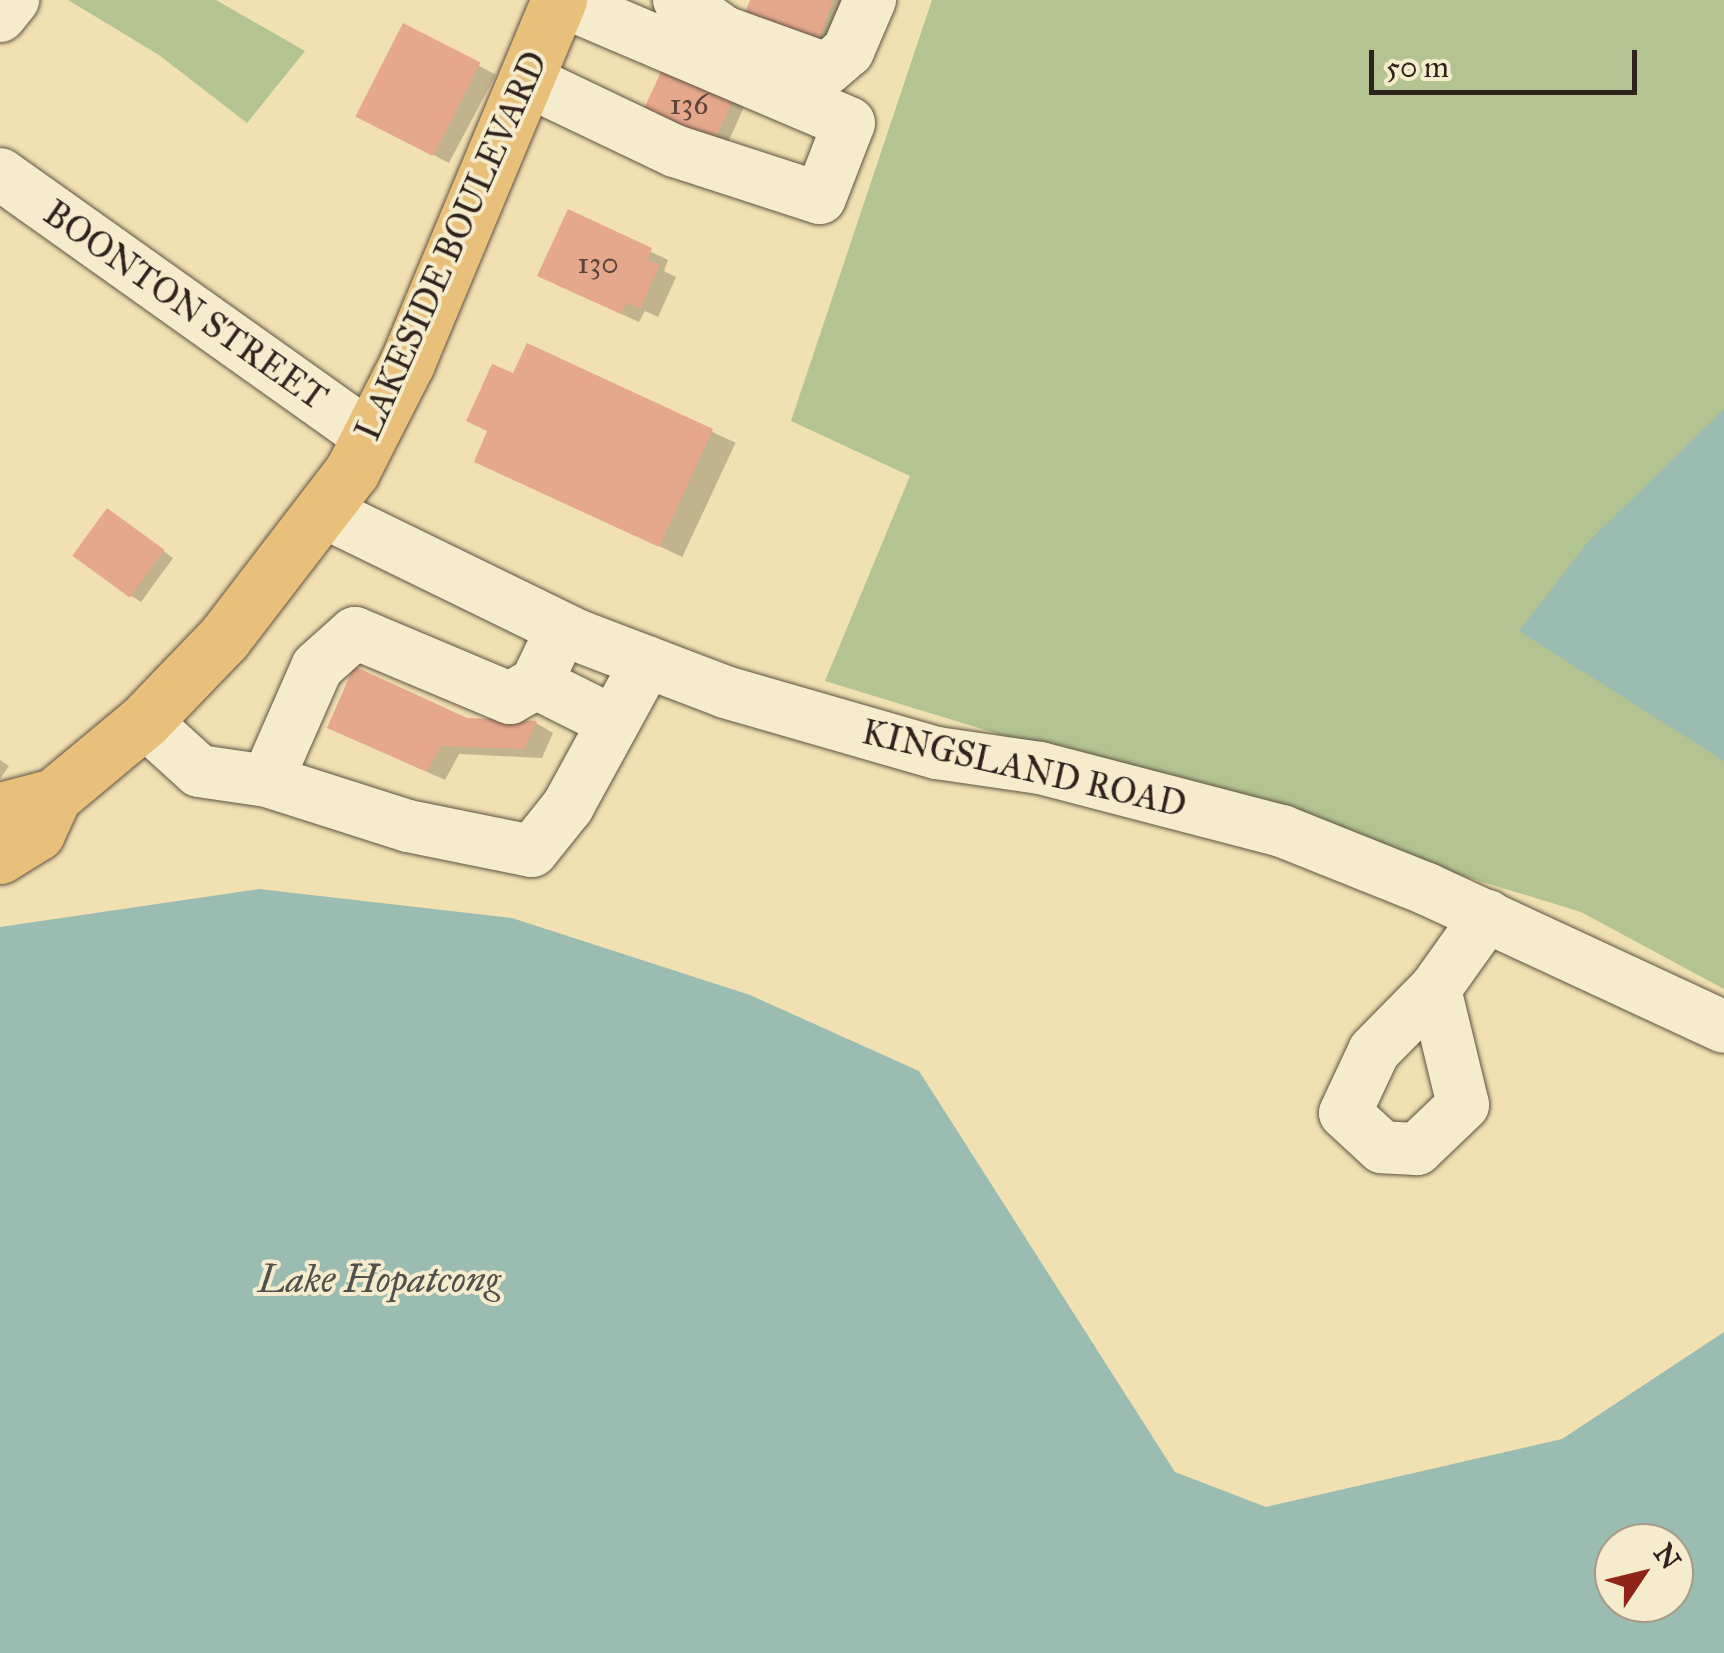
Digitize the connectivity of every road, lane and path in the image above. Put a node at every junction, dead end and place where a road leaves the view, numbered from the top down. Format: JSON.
{"nodes":[{"id":1,"x":13,"y":0,"type":"edge"},
{"id":2,"x":559,"y":0,"type":"edge"},
{"id":3,"x":679,"y":0,"type":"edge"},
{"id":4,"x":870,"y":0,"type":"edge"},
{"id":5,"x":0,"y":16,"type":"edge"},
{"id":6,"x":526,"y":80,"type":"junction"},
{"id":7,"x":0,"y":174,"type":"edge"},
{"id":8,"x":370,"y":437,"type":"junction"},
{"id":9,"x":324,"y":512,"type":"junction"},
{"id":10,"x":562,"y":629,"type":"junction"},
{"id":11,"x":648,"y":662,"type":"junction"},
{"id":12,"x":536,"y":684,"type":"junction"},
{"id":13,"x":144,"y":721,"type":"junction"},
{"id":14,"x":614,"y":722,"type":"junction"},
{"id":15,"x":267,"y":780,"type":"junction"},
{"id":16,"x":54,"y":796,"type":"junction"},
{"id":17,"x":0,"y":810,"type":"edge"},
{"id":18,"x":0,"y":856,"type":"edge"},
{"id":19,"x":1487,"y":916,"type":"junction"},
{"id":20,"x":1436,"y":989,"type":"dead end"},
{"id":21,"x":1724,"y":1027,"type":"edge"}],
"edges":[{"from":1,"to":5,"type":"street"},
{"from":2,"to":6,"type":"main road","name":"LAKESIDE BOULEVARD"},
{"from":2,"to":6,"type":"street"},
{"from":3,"to":4,"type":"street"},
{"from":6,"to":8,"type":"main road","name":"LAKESIDE BOULEVARD"},
{"from":7,"to":8,"type":"street","name":"BOONTON STREET"},
{"from":8,"to":9,"type":"main road","name":"LAKESIDE BOULEVARD"},
{"from":9,"to":10,"type":"street","name":"KINGSLAND ROAD"},
{"from":9,"to":13,"type":"main road","name":"LAKESIDE BOULEVARD"},
{"from":10,"to":11,"type":"street","name":"KINGSLAND ROAD"},
{"from":10,"to":12,"type":"street"},
{"from":11,"to":14,"type":"street"},
{"from":11,"to":19,"type":"street","name":"KINGSLAND ROAD"},
{"from":12,"to":14,"type":"street"},
{"from":12,"to":15,"type":"street"},
{"from":13,"to":15,"type":"street"},
{"from":13,"to":16,"type":"main road","name":"LAKESIDE BOULEVARD"},
{"from":14,"to":15,"type":"street"},
{"from":16,"to":17,"type":"main road","name":"LAKESIDE BOULEVARD"},
{"from":16,"to":18,"type":"main road","name":"LAKESIDE BOULEVARD"},
{"from":19,"to":20,"type":"street"},
{"from":19,"to":21,"type":"street","name":"KINGSLAND ROAD"}]}
